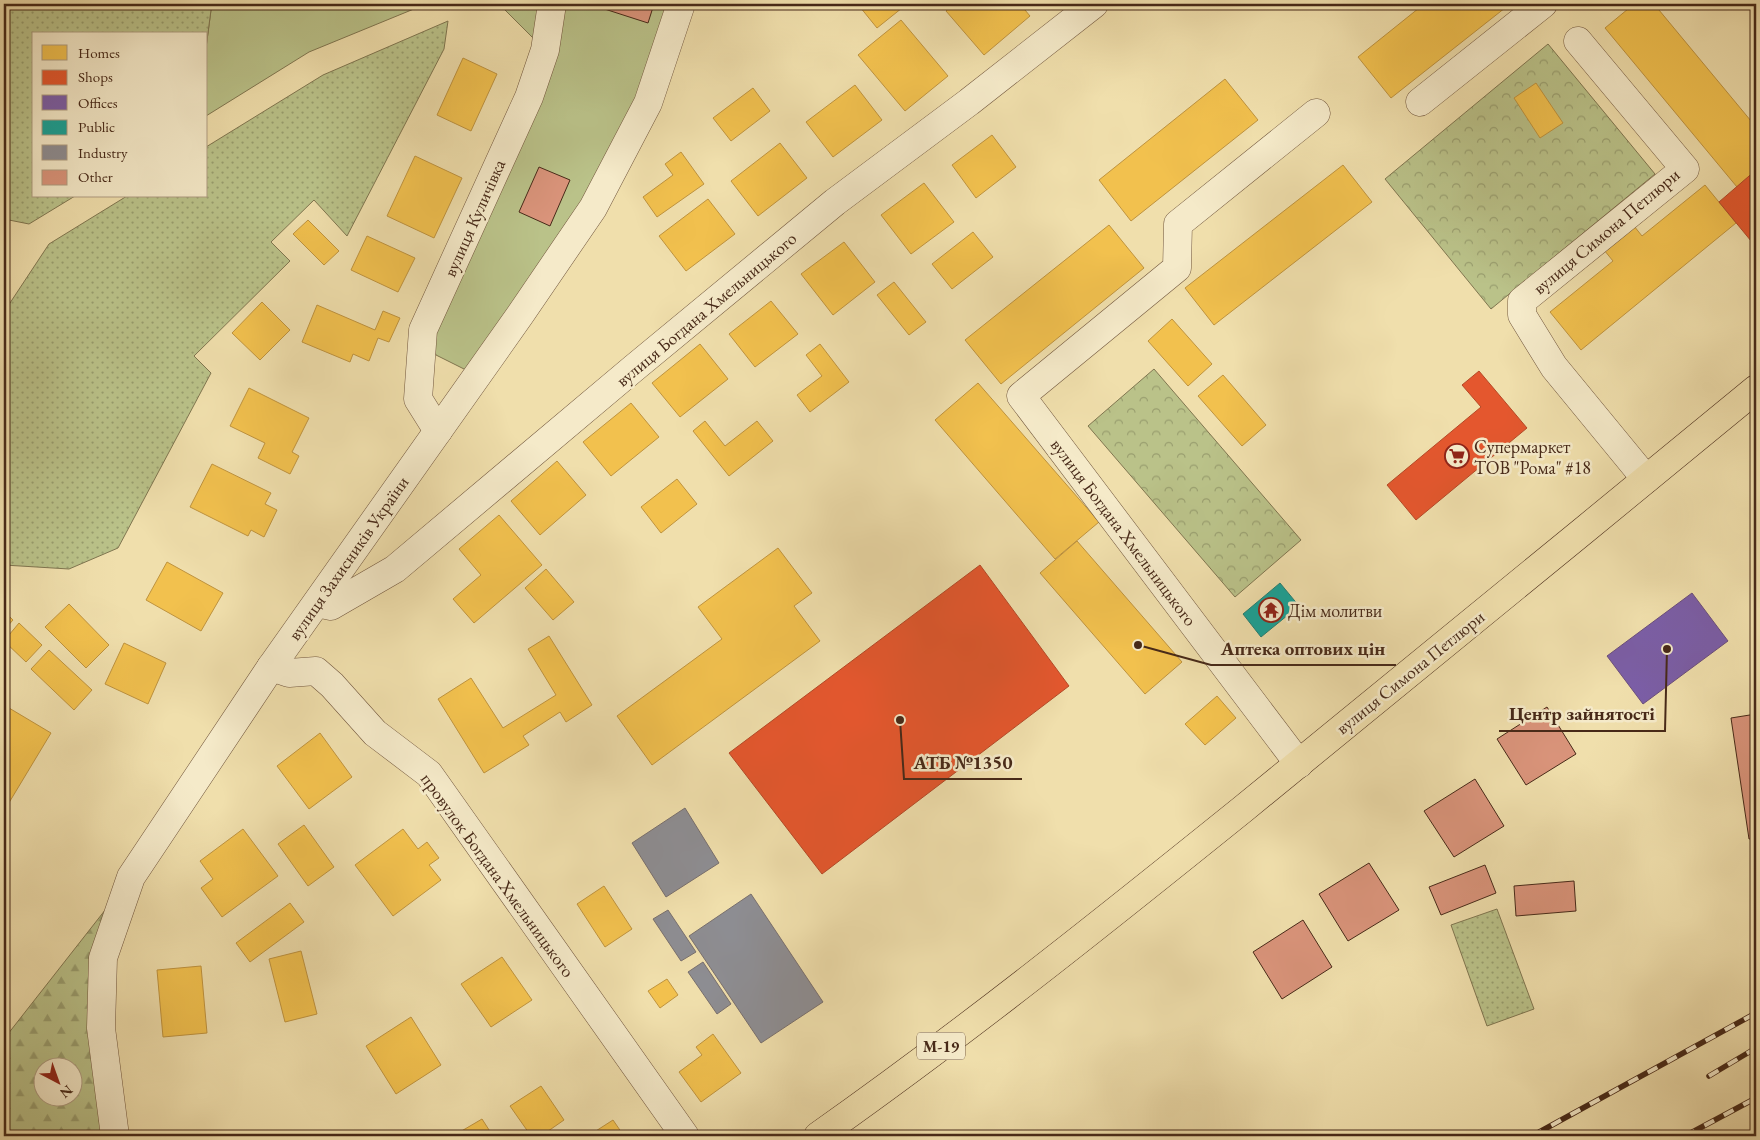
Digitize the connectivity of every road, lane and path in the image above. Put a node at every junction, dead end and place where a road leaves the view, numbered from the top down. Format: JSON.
{"nodes":[{"id":1,"x":552,"y":4,"type":"edge"},
{"id":2,"x":681,"y":4,"type":"edge"},
{"id":3,"x":1094,"y":4,"type":"edge"},
{"id":4,"x":1542,"y":4,"type":"edge"},
{"id":5,"x":1578,"y":41,"type":"dead end"},
{"id":6,"x":1420,"y":102,"type":"dead end"},
{"id":7,"x":1316,"y":113,"type":"dead end"},
{"id":8,"x":1756,"y":389,"type":"edge"},
{"id":9,"x":438,"y":431,"type":"junction"},
{"id":10,"x":1646,"y":479,"type":"junction"},
{"id":11,"x":317,"y":603,"type":"junction"},
{"id":12,"x":272,"y":667,"type":"junction"},
{"id":13,"x":1299,"y":764,"type":"junction"},
{"id":14,"x":115,"y":1136,"type":"edge"},
{"id":15,"x":685,"y":1136,"type":"edge"},
{"id":16,"x":818,"y":1136,"type":"edge"}],
"edges":[{"from":1,"to":9,"type":"street","name":"вулиця Куличівка"},
{"from":2,"to":9,"type":"street","name":"вулиця Захисників України"},
{"from":3,"to":11,"type":"street","name":"вулиця Богдана Хмельницького"},
{"from":4,"to":6,"type":"street"},
{"from":5,"to":10,"type":"street","name":"вулиця Симона Петлюри"},
{"from":7,"to":13,"type":"street","name":"вулиця Богдана Хмельницького"},
{"from":8,"to":10,"type":"highway","name":"вулиця Симона Петлюри","number":"М-19"},
{"from":9,"to":11,"type":"street","name":"вулиця Захисників України"},
{"from":10,"to":13,"type":"highway","name":"вулиця Симона Петлюри","number":"М-19"},
{"from":11,"to":12,"type":"street","name":"вулиця Захисників України"},
{"from":12,"to":14,"type":"street","name":"вулиця Захисників України"},
{"from":12,"to":15,"type":"street","name":"провулок Богдана Хмельницького"},
{"from":13,"to":16,"type":"highway","name":"вулиця Симона Петлюри","number":"М-19"}]}
